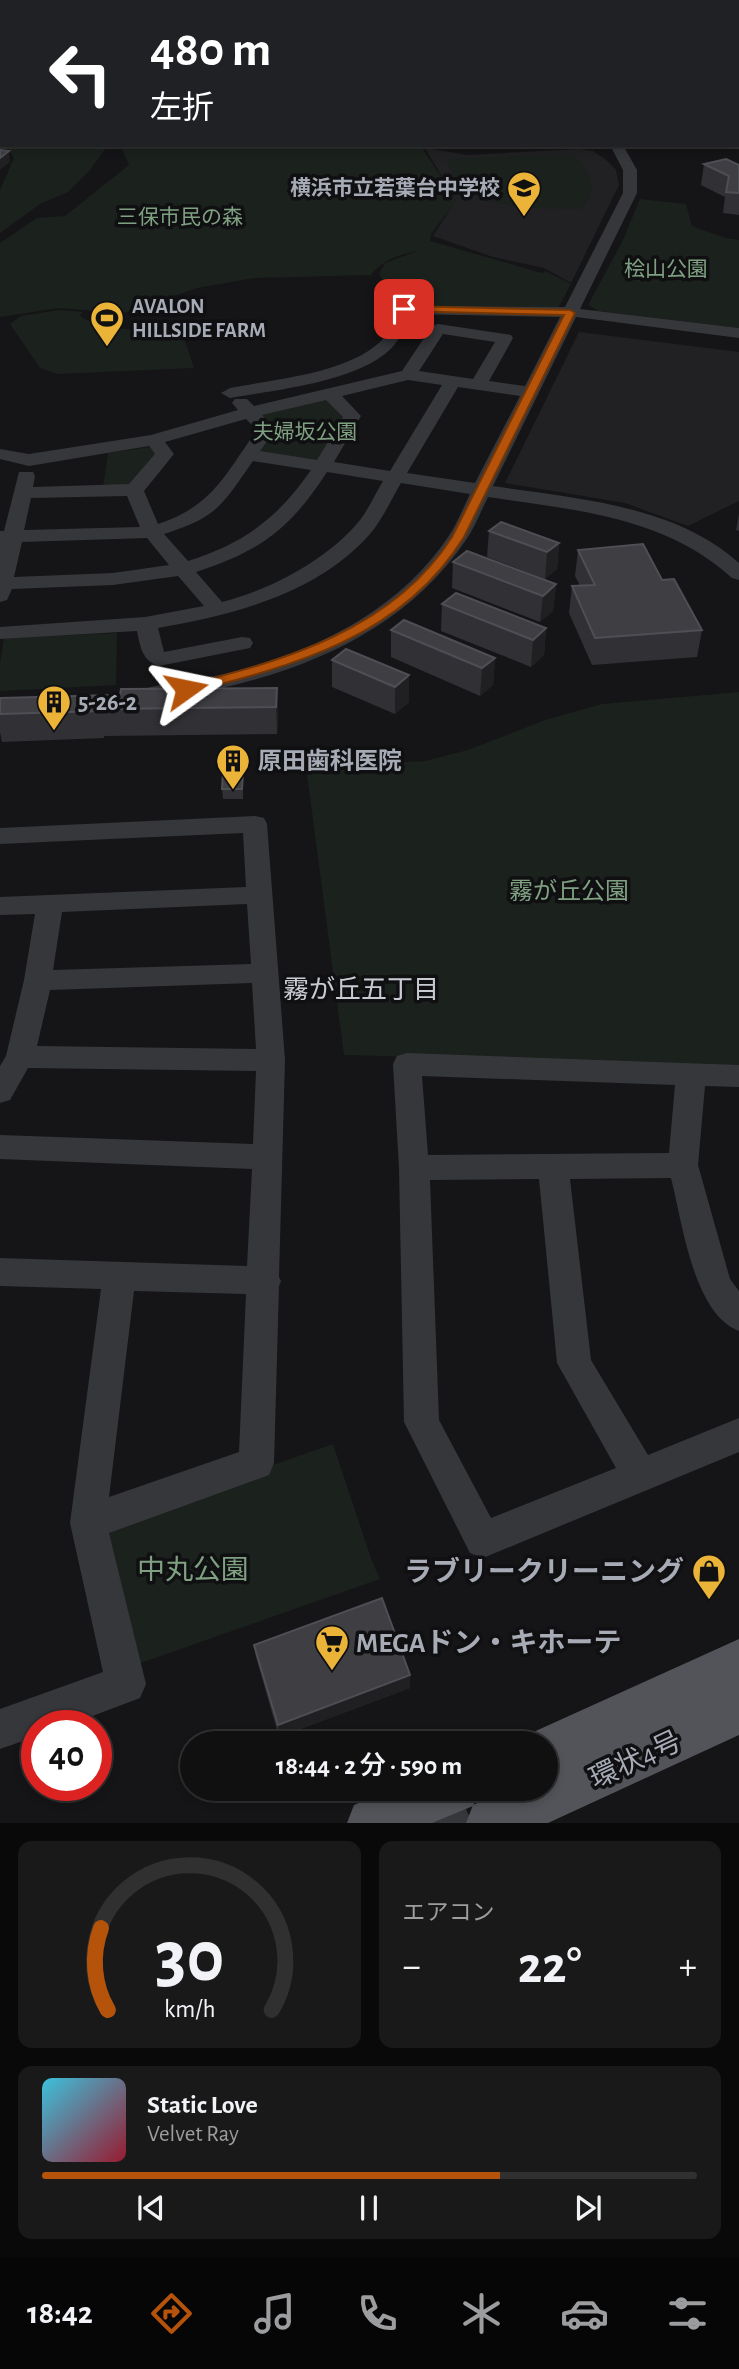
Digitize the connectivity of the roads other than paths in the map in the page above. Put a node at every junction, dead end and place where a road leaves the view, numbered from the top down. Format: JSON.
{"nodes":[{"id":1,"x":617,"y":147,"type":"edge"},
{"id":2,"x":570,"y":313,"type":"junction"},
{"id":3,"x":739,"y":333,"type":"edge"},
{"id":4,"x":408,"y":374,"type":"junction"},
{"id":5,"x":453,"y":381,"type":"junction"},
{"id":6,"x":479,"y":384,"type":"junction"},
{"id":7,"x":530,"y":392,"type":"junction"},
{"id":8,"x":330,"y":393,"type":"junction"},
{"id":9,"x":251,"y":412,"type":"junction"},
{"id":10,"x":153,"y":440,"type":"junction"},
{"id":11,"x":0,"y":454,"type":"edge"},
{"id":12,"x":249,"y":455,"type":"junction"},
{"id":13,"x":29,"y":460,"type":"junction"},
{"id":14,"x":322,"y":466,"type":"junction"},
{"id":15,"x":396,"y":477,"type":"junction"},
{"id":16,"x":482,"y":489,"type":"junction"},
{"id":17,"x":134,"y":490,"type":"junction"},
{"id":18,"x":22,"y":493,"type":"junction"},
{"id":19,"x":152,"y":532,"type":"junction"},
{"id":20,"x":6,"y":537,"type":"edge"},
{"id":21,"x":183,"y":568,"type":"junction"},
{"id":22,"x":739,"y":574,"type":"edge"},
{"id":23,"x":1,"y":589,"type":"edge"},
{"id":24,"x":216,"y":610,"type":"junction"},
{"id":25,"x":146,"y":624,"type":"junction"},
{"id":26,"x":0,"y":633,"type":"edge"},
{"id":27,"x":242,"y":643,"type":"dead end"},
{"id":28,"x":139,"y":695,"type":"edge"},
{"id":29,"x":0,"y":836,"type":"edge"},
{"id":30,"x":261,"y":895,"type":"junction"},
{"id":31,"x":50,"y":905,"type":"junction"},
{"id":32,"x":0,"y":906,"type":"edge"},
{"id":33,"x":267,"y":973,"type":"junction"},
{"id":34,"x":38,"y":981,"type":"junction"},
{"id":35,"x":20,"y":1057,"type":"junction"},
{"id":36,"x":271,"y":1060,"type":"junction"},
{"id":37,"x":691,"y":1073,"type":"junction"},
{"id":38,"x":739,"y":1076,"type":"edge"},
{"id":39,"x":0,"y":1092,"type":"edge"},
{"id":40,"x":0,"y":1147,"type":"edge"},
{"id":41,"x":268,"y":1157,"type":"junction"},
{"id":42,"x":683,"y":1165,"type":"junction"},
{"id":43,"x":553,"y":1166,"type":"junction"},
{"id":44,"x":414,"y":1168,"type":"junction"},
{"id":45,"x":119,"y":1276,"type":"junction"},
{"id":46,"x":2,"y":1279,"type":"edge"},
{"id":47,"x":265,"y":1281,"type":"junction"},
{"id":48,"x":739,"y":1316,"type":"edge"},
{"id":49,"x":739,"y":1435,"type":"edge"},
{"id":50,"x":640,"y":1476,"type":"junction"},
{"id":51,"x":88,"y":1523,"type":"junction"},
{"id":52,"x":739,"y":1663,"type":"edge"},
{"id":53,"x":739,"y":1710,"type":"edge"},
{"id":54,"x":0,"y":1729,"type":"edge"},
{"id":55,"x":558,"y":1746,"type":"edge"},
{"id":56,"x":448,"y":1802,"type":"edge"},
{"id":57,"x":372,"y":1823,"type":"edge"},
{"id":58,"x":491,"y":1823,"type":"edge"}],
"edges":[{"from":1,"to":2,"type":"street"},
{"from":2,"to":3,"type":"street"},
{"from":2,"to":7,"type":"street"},
{"from":2,"to":9,"type":"street"},
{"from":4,"to":5,"type":"street"},
{"from":4,"to":6,"type":"street"},
{"from":4,"to":8,"type":"street"},
{"from":5,"to":6,"type":"street"},
{"from":5,"to":15,"type":"street"},
{"from":6,"to":7,"type":"street"},
{"from":7,"to":16,"type":"street"},
{"from":8,"to":9,"type":"street"},
{"from":8,"to":14,"type":"street"},
{"from":9,"to":10,"type":"street"},
{"from":9,"to":12,"type":"street"},
{"from":10,"to":13,"type":"street"},
{"from":10,"to":17,"type":"street"},
{"from":11,"to":13,"type":"street"},
{"from":12,"to":14,"type":"street"},
{"from":12,"to":19,"type":"street"},
{"from":13,"to":18,"type":"street"},
{"from":14,"to":15,"type":"street"},
{"from":14,"to":21,"type":"street"},
{"from":15,"to":16,"type":"street"},
{"from":15,"to":24,"type":"street"},
{"from":16,"to":22,"type":"street"},
{"from":16,"to":28,"type":"street"},
{"from":17,"to":18,"type":"street"},
{"from":17,"to":19,"type":"street"},
{"from":18,"to":20,"type":"street"},
{"from":19,"to":20,"type":"street"},
{"from":19,"to":21,"type":"street"},
{"from":20,"to":23,"type":"street"},
{"from":21,"to":23,"type":"street"},
{"from":21,"to":24,"type":"street"},
{"from":24,"to":25,"type":"street"},
{"from":25,"to":26,"type":"street"},
{"from":25,"to":27,"type":"street"},
{"from":29,"to":30,"type":"street"},
{"from":30,"to":31,"type":"street"},
{"from":30,"to":33,"type":"street"},
{"from":31,"to":32,"type":"street"},
{"from":31,"to":34,"type":"street"},
{"from":33,"to":34,"type":"street"},
{"from":33,"to":36,"type":"street"},
{"from":34,"to":35,"type":"street"},
{"from":35,"to":36,"type":"street"},
{"from":35,"to":39,"type":"street"},
{"from":36,"to":41,"type":"street"},
{"from":37,"to":38,"type":"street"},
{"from":37,"to":42,"type":"street"},
{"from":37,"to":44,"type":"street"},
{"from":40,"to":41,"type":"street"},
{"from":41,"to":47,"type":"street"},
{"from":42,"to":43,"type":"street"},
{"from":42,"to":48,"type":"street"},
{"from":43,"to":44,"type":"street"},
{"from":43,"to":50,"type":"street"},
{"from":44,"to":50,"type":"street"},
{"from":45,"to":46,"type":"street"},
{"from":45,"to":47,"type":"street"},
{"from":45,"to":51,"type":"street"},
{"from":47,"to":51,"type":"street"},
{"from":49,"to":50,"type":"street"},
{"from":51,"to":54,"type":"street"},
{"from":52,"to":55,"type":"main road","name":"環状4号"},
{"from":53,"to":58,"type":"main road","name":"環状4号"},
{"from":56,"to":57,"type":"main road"}]}
